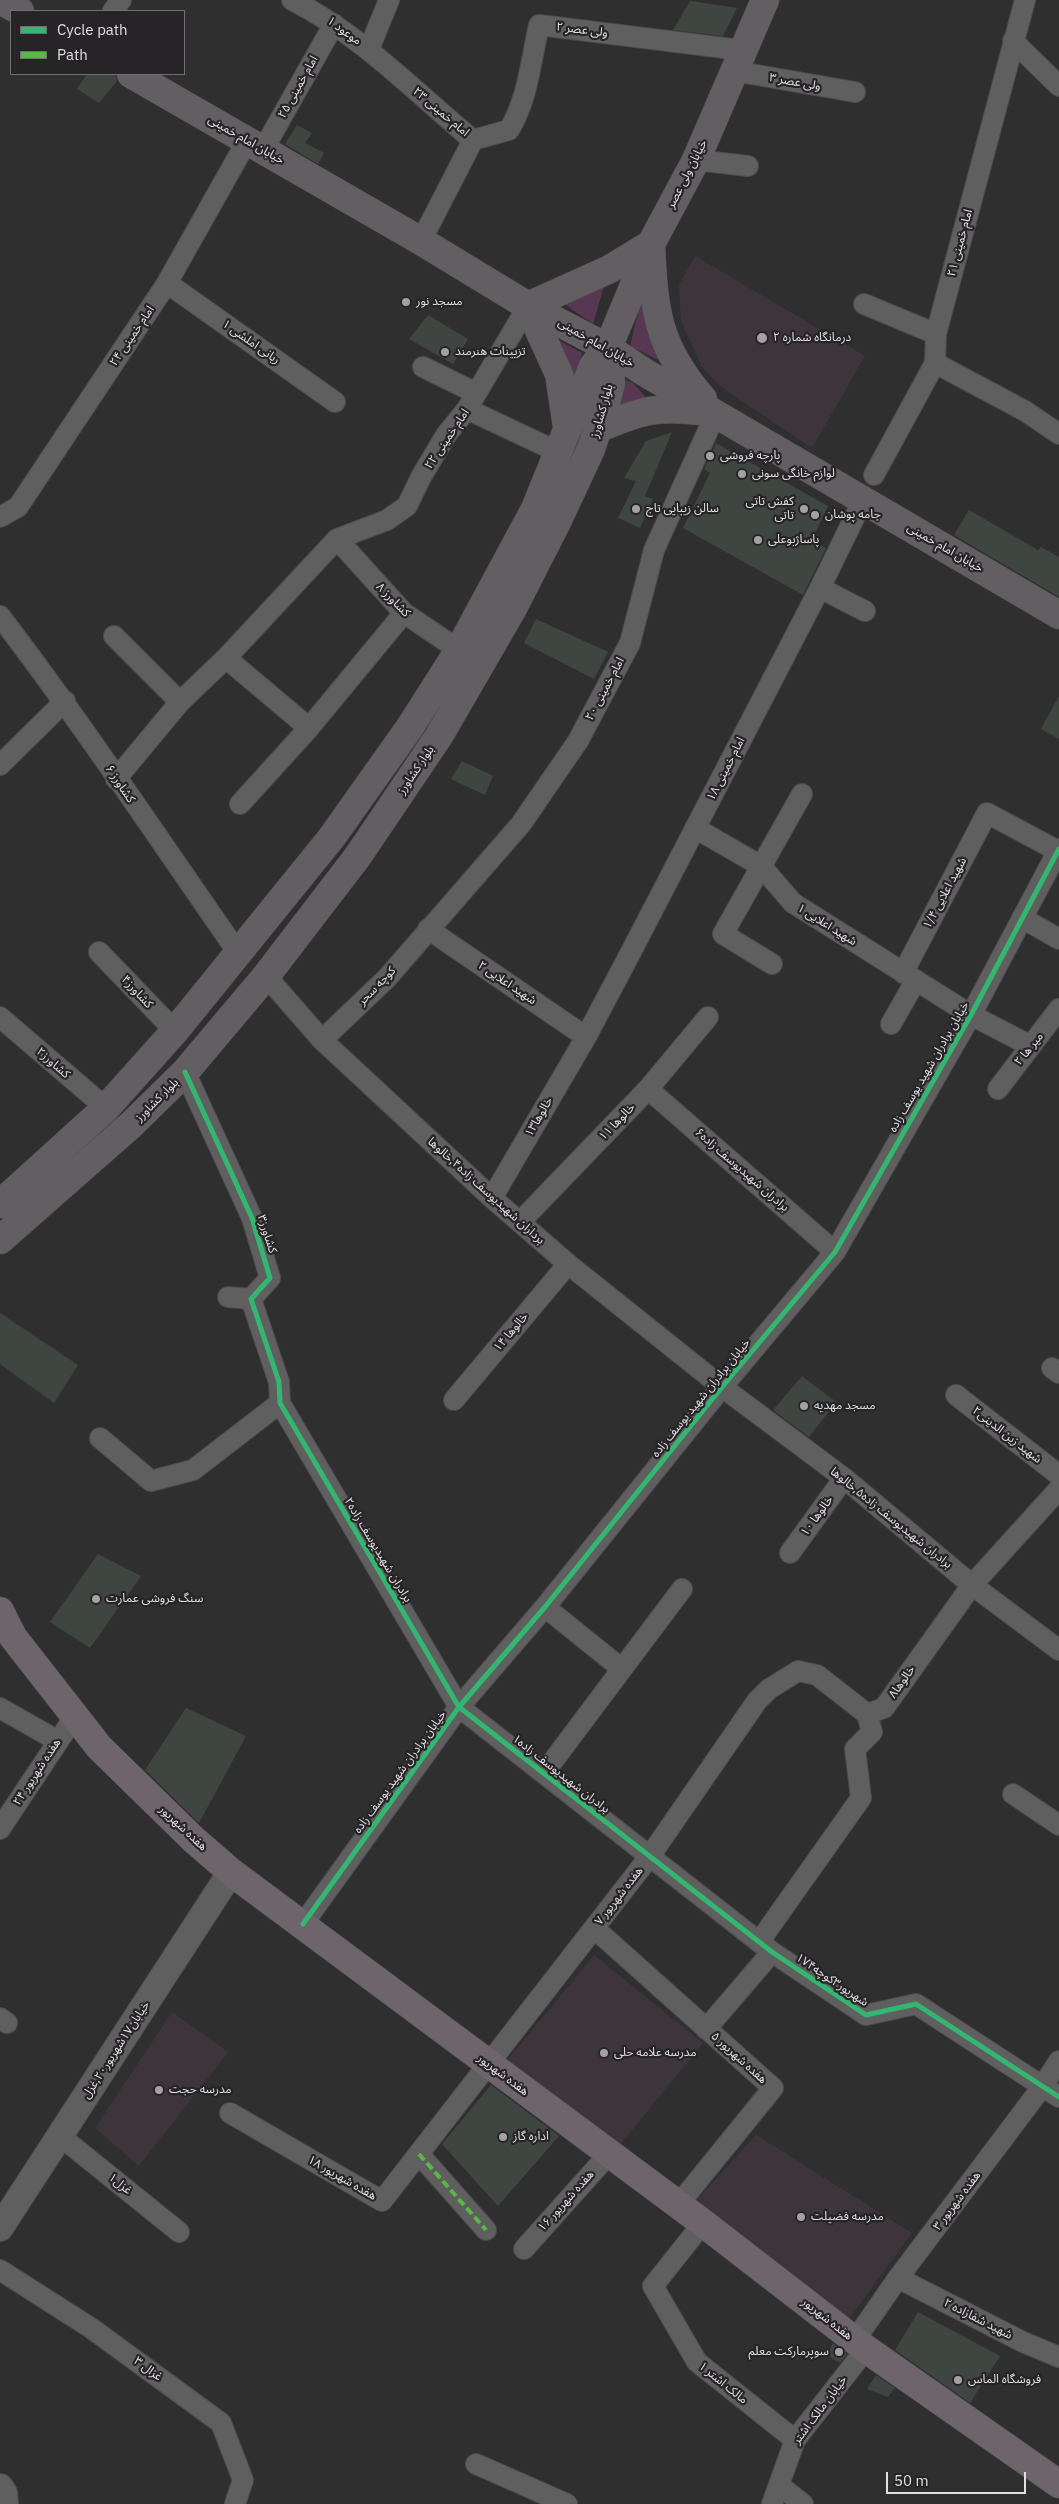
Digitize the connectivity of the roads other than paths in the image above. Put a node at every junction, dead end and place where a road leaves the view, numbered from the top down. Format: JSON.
{"nodes":[{"id":1,"x":0,"y":0,"type":"edge"},
{"id":2,"x":292,"y":0,"type":"edge"},
{"id":3,"x":389,"y":0,"type":"edge"},
{"id":4,"x":765,"y":0,"type":"edge"},
{"id":5,"x":1025,"y":0,"type":"edge"},
{"id":6,"x":18,"y":10,"type":"edge"},
{"id":7,"x":334,"y":24,"type":"junction"},
{"id":8,"x":1013,"y":41,"type":"junction"},
{"id":9,"x":369,"y":49,"type":"junction"},
{"id":10,"x":738,"y":61,"type":"junction"},
{"id":11,"x":133,"y":75,"type":"edge"},
{"id":12,"x":1059,"y":86,"type":"edge"},
{"id":13,"x":855,"y":92,"type":"dead end"},
{"id":14,"x":473,"y":140,"type":"junction"},
{"id":15,"x":255,"y":146,"type":"junction"},
{"id":16,"x":696,"y":160,"type":"junction"},
{"id":17,"x":748,"y":166,"type":"dead end"},
{"id":18,"x":421,"y":241,"type":"junction"},
{"id":19,"x":651,"y":244,"type":"junction"},
{"id":20,"x":167,"y":283,"type":"junction"},
{"id":21,"x":864,"y":304,"type":"dead end"},
{"id":22,"x":528,"y":306,"type":"junction"},
{"id":23,"x":936,"y":334,"type":"junction"},
{"id":24,"x":608,"y":348,"type":"junction"},
{"id":25,"x":935,"y":363,"type":"junction"},
{"id":26,"x":422,"y":367,"type":"dead end"},
{"id":27,"x":472,"y":401,"type":"junction"},
{"id":28,"x":335,"y":402,"type":"dead end"},
{"id":29,"x":716,"y":413,"type":"junction"},
{"id":30,"x":1059,"y":434,"type":"edge"},
{"id":31,"x":594,"y":439,"type":"junction"},
{"id":32,"x":563,"y":440,"type":"junction"},
{"id":33,"x":874,"y":475,"type":"dead end"},
{"id":34,"x":863,"y":500,"type":"junction"},
{"id":35,"x":0,"y":517,"type":"edge"},
{"id":36,"x":337,"y":539,"type":"junction"},
{"id":37,"x":820,"y":588,"type":"junction"},
{"id":38,"x":865,"y":611,"type":"dead end"},
{"id":39,"x":1058,"y":612,"type":"edge"},
{"id":40,"x":404,"y":613,"type":"junction"},
{"id":41,"x":0,"y":616,"type":"edge"},
{"id":42,"x":114,"y":636,"type":"dead end"},
{"id":43,"x":459,"y":650,"type":"junction"},
{"id":44,"x":226,"y":658,"type":"junction"},
{"id":45,"x":65,"y":701,"type":"junction"},
{"id":46,"x":180,"y":702,"type":"junction"},
{"id":47,"x":309,"y":728,"type":"junction"},
{"id":48,"x":0,"y":765,"type":"edge"},
{"id":49,"x":116,"y":779,"type":"junction"},
{"id":50,"x":802,"y":794,"type":"dead end"},
{"id":51,"x":240,"y":804,"type":"dead end"},
{"id":52,"x":695,"y":828,"type":"junction"},
{"id":53,"x":1058,"y":850,"type":"edge"},
{"id":54,"x":761,"y":866,"type":"junction"},
{"id":55,"x":1022,"y":918,"type":"junction"},
{"id":56,"x":428,"y":929,"type":"junction"},
{"id":57,"x":1059,"y":938,"type":"edge"},
{"id":58,"x":99,"y":952,"type":"dead end"},
{"id":59,"x":239,"y":954,"type":"junction"},
{"id":60,"x":772,"y":964,"type":"dead end"},
{"id":61,"x":266,"y":976,"type":"junction"},
{"id":62,"x":910,"y":977,"type":"junction"},
{"id":63,"x":1059,"y":1010,"type":"edge"},
{"id":64,"x":971,"y":1015,"type":"junction"},
{"id":65,"x":0,"y":1017,"type":"edge"},
{"id":66,"x":708,"y":1017,"type":"dead end"},
{"id":67,"x":891,"y":1024,"type":"dead end"},
{"id":68,"x":174,"y":1031,"type":"junction"},
{"id":69,"x":586,"y":1036,"type":"junction"},
{"id":70,"x":322,"y":1040,"type":"junction"},
{"id":71,"x":1030,"y":1046,"type":"junction"},
{"id":72,"x":184,"y":1072,"type":"junction"},
{"id":73,"x":998,"y":1088,"type":"dead end"},
{"id":74,"x":648,"y":1089,"type":"junction"},
{"id":75,"x":106,"y":1108,"type":"junction"},
{"id":76,"x":492,"y":1198,"type":"junction"},
{"id":77,"x":0,"y":1204,"type":"edge"},
{"id":78,"x":520,"y":1222,"type":"junction"},
{"id":79,"x":0,"y":1240,"type":"edge"},
{"id":80,"x":835,"y":1252,"type":"junction"},
{"id":81,"x":568,"y":1264,"type":"junction"},
{"id":82,"x":228,"y":1297,"type":"dead end"},
{"id":83,"x":251,"y":1299,"type":"junction"},
{"id":84,"x":722,"y":1387,"type":"junction"},
{"id":85,"x":956,"y":1395,"type":"dead end"},
{"id":86,"x":454,"y":1400,"type":"dead end"},
{"id":87,"x":280,"y":1403,"type":"junction"},
{"id":88,"x":100,"y":1438,"type":"dead end"},
{"id":89,"x":1059,"y":1474,"type":"edge"},
{"id":90,"x":844,"y":1478,"type":"junction"},
{"id":91,"x":1059,"y":1489,"type":"edge"},
{"id":92,"x":790,"y":1553,"type":"dead end"},
{"id":93,"x":972,"y":1585,"type":"junction"},
{"id":94,"x":682,"y":1589,"type":"dead end"},
{"id":95,"x":545,"y":1607,"type":"junction"},
{"id":96,"x":0,"y":1611,"type":"edge"},
{"id":97,"x":1059,"y":1650,"type":"edge"},
{"id":98,"x":622,"y":1669,"type":"junction"},
{"id":99,"x":459,"y":1707,"type":"junction"},
{"id":100,"x":0,"y":1708,"type":"edge"},
{"id":101,"x":867,"y":1714,"type":"junction"},
{"id":102,"x":75,"y":1716,"type":"junction"},
{"id":103,"x":58,"y":1741,"type":"junction"},
{"id":104,"x":544,"y":1773,"type":"junction"},
{"id":105,"x":1013,"y":1794,"type":"dead end"},
{"id":106,"x":1059,"y":1825,"type":"edge"},
{"id":107,"x":0,"y":1829,"type":"edge"},
{"id":108,"x":650,"y":1856,"type":"junction"},
{"id":109,"x":231,"y":1872,"type":"junction"},
{"id":110,"x":303,"y":1924,"type":"junction"},
{"id":111,"x":594,"y":1928,"type":"junction"},
{"id":112,"x":766,"y":1947,"type":"junction"},
{"id":113,"x":706,"y":2029,"type":"junction"},
{"id":114,"x":1059,"y":2061,"type":"edge"},
{"id":115,"x":489,"y":2065,"type":"junction"},
{"id":116,"x":1051,"y":2092,"type":"edge"},
{"id":117,"x":230,"y":2113,"type":"dead end"},
{"id":118,"x":60,"y":2136,"type":"junction"},
{"id":119,"x":419,"y":2154,"type":"junction"},
{"id":120,"x":609,"y":2154,"type":"junction"},
{"id":121,"x":678,"y":2204,"type":"junction"},
{"id":122,"x":703,"y":2223,"type":"junction"},
{"id":123,"x":0,"y":2228,"type":"edge"},
{"id":124,"x":486,"y":2230,"type":"dead end"},
{"id":125,"x":179,"y":2232,"type":"dead end"},
{"id":126,"x":524,"y":2249,"type":"dead end"},
{"id":127,"x":0,"y":2270,"type":"edge"},
{"id":128,"x":898,"y":2278,"type":"junction"},
{"id":129,"x":861,"y":2345,"type":"junction"},
{"id":130,"x":1059,"y":2357,"type":"edge"},
{"id":131,"x":795,"y":2440,"type":"junction"},
{"id":132,"x":476,"y":2464,"type":"dead end"},
{"id":133,"x":1059,"y":2484,"type":"edge"},
{"id":134,"x":779,"y":2485,"type":"junction"},
{"id":135,"x":0,"y":2487,"type":"edge"},
{"id":136,"x":5,"y":2504,"type":"edge"},
{"id":137,"x":235,"y":2504,"type":"edge"},
{"id":138,"x":567,"y":2504,"type":"edge"},
{"id":139,"x":772,"y":2504,"type":"edge"},
{"id":140,"x":803,"y":2504,"type":"edge"}],
"edges":[{"from":1,"to":6,"type":"main road"},
{"from":2,"to":7,"type":"street","name":"موعود ۱"},
{"from":3,"to":9,"type":"street"},
{"from":4,"to":10,"type":"main road","name":"خیابان ولی عصر"},
{"from":5,"to":8,"type":"street","name":"امام خمینی ۲۱"},
{"from":7,"to":9,"type":"street","name":"موعود ۱"},
{"from":7,"to":15,"type":"street","name":"امام خمینی ۲۵"},
{"from":8,"to":12,"type":"street"},
{"from":8,"to":23,"type":"street","name":"امام خمینی ۲۱"},
{"from":9,"to":14,"type":"street","name":"امام خمینی ۲۳"},
{"from":10,"to":13,"type":"street","name":"ولی عصر ۳"},
{"from":10,"to":14,"type":"street","name":"ولی عصر ۲"},
{"from":10,"to":16,"type":"main road","name":"خیابان ولی عصر"},
{"from":11,"to":15,"type":"main road","name":"خیابان امام خمینی"},
{"from":14,"to":18,"type":"street","name":"امام خمینی ۲۳"},
{"from":15,"to":18,"type":"main road","name":"خیابان امام خمینی"},
{"from":15,"to":20,"type":"street","name":"امام خمینی ۲۴"},
{"from":16,"to":17,"type":"street"},
{"from":16,"to":19,"type":"main road","name":"خیابان ولی عصر"},
{"from":18,"to":22,"type":"main road","name":"خیابان امام خمینی"},
{"from":19,"to":22,"type":"main road"},
{"from":19,"to":24,"type":"main road","name":"خیابان ولی عصر"},
{"from":19,"to":29,"type":"main road"},
{"from":20,"to":28,"type":"street","name":"ربانی املشی ۱"},
{"from":20,"to":35,"type":"street","name":"امام خمینی ۲۴"},
{"from":21,"to":23,"type":"street"},
{"from":22,"to":24,"type":"main road","name":"خیابان امام خمینی"},
{"from":22,"to":27,"type":"street","name":"امام خمینی ۲۲"},
{"from":22,"to":32,"type":"main road"},
{"from":23,"to":25,"type":"street","name":"امام خمینی ۲۱"},
{"from":24,"to":29,"type":"main road","name":"خیابان امام خمینی"},
{"from":24,"to":31,"type":"main road","name":"بلوار کشاورز"},
{"from":24,"to":32,"type":"main road","name":"بلوار کشاورز"},
{"from":25,"to":30,"type":"street"},
{"from":25,"to":33,"type":"street","name":"امام خمینی ۲۱"},
{"from":26,"to":27,"type":"street"},
{"from":27,"to":32,"type":"street"},
{"from":27,"to":36,"type":"street","name":"امام خمینی ۲۲"},
{"from":29,"to":31,"type":"main road"},
{"from":29,"to":34,"type":"main road","name":"خیابان امام خمینی"},
{"from":29,"to":56,"type":"street","name":"امام خمینی ۲۰"},
{"from":31,"to":32,"type":"main road"},
{"from":31,"to":61,"type":"main road","name":"بلوار کشاورز"},
{"from":32,"to":43,"type":"main road","name":"بلوار کشاورز"},
{"from":34,"to":37,"type":"street","name":"امام خمینی ۱۸"},
{"from":34,"to":39,"type":"main road","name":"خیابان امام خمینی"},
{"from":36,"to":40,"type":"street","name":"کشاورز ۸"},
{"from":36,"to":44,"type":"street"},
{"from":37,"to":38,"type":"street"},
{"from":37,"to":52,"type":"street","name":"امام خمینی ۱۸"},
{"from":40,"to":43,"type":"street","name":"کشاورز ۸"},
{"from":40,"to":47,"type":"street"},
{"from":41,"to":45,"type":"street","name":"کشاورز ۶"},
{"from":42,"to":46,"type":"street"},
{"from":43,"to":59,"type":"main road","name":"بلوار کشاورز"},
{"from":44,"to":46,"type":"street"},
{"from":44,"to":47,"type":"street"},
{"from":45,"to":48,"type":"street"},
{"from":45,"to":49,"type":"street","name":"کشاورز ۶"},
{"from":46,"to":49,"type":"street"},
{"from":47,"to":51,"type":"street"},
{"from":49,"to":59,"type":"street","name":"کشاورز ۶"},
{"from":50,"to":54,"type":"street"},
{"from":52,"to":54,"type":"street","name":"شهید اعلایی ۱"},
{"from":52,"to":69,"type":"street","name":"امام خمینی ۱۸"},
{"from":53,"to":55,"type":"street","name":"خیابان برادران شهید یوسف زاده"},
{"from":53,"to":62,"type":"street","name":"شهید اعلایی ۱/۴"},
{"from":54,"to":60,"type":"street"},
{"from":54,"to":62,"type":"street","name":"شهید اعلایی ۱"},
{"from":55,"to":57,"type":"street"},
{"from":55,"to":64,"type":"street","name":"خیابان برادران شهید یوسف زاده"},
{"from":56,"to":69,"type":"street","name":"شهید اعلایی ۲"},
{"from":56,"to":70,"type":"street","name":"کوچه سحر"},
{"from":58,"to":68,"type":"street","name":"کشاورز۴"},
{"from":59,"to":68,"type":"main road","name":"بلوار کشاورز"},
{"from":61,"to":70,"type":"street","name":"برداران شهیدیوسف زاده۴,خالوها"},
{"from":61,"to":72,"type":"main road","name":"بلوار کشاورز"},
{"from":62,"to":64,"type":"street","name":"شهید اعلایی ۱"},
{"from":62,"to":67,"type":"street","name":"شهید اعلایی ۱/۴"},
{"from":63,"to":71,"type":"street","name":"میر ها ۲"},
{"from":64,"to":71,"type":"street","name":"شهید اعلایی ۱"},
{"from":64,"to":80,"type":"street","name":"خیابان برادران شهید یوسف زاده"},
{"from":65,"to":75,"type":"street","name":"کشاورز۲"},
{"from":66,"to":74,"type":"street","name":"خالوها ۱۱"},
{"from":68,"to":75,"type":"main road","name":"بلوار کشاورز"},
{"from":69,"to":76,"type":"street","name":"خالوها۱۳"},
{"from":70,"to":76,"type":"street","name":"برداران شهیدیوسف زاده۴,خالوها"},
{"from":71,"to":73,"type":"street","name":"میر ها ۲"},
{"from":72,"to":79,"type":"main road","name":"بلوار کشاورز"},
{"from":72,"to":83,"type":"street","name":"کشاورز۳"},
{"from":74,"to":78,"type":"street","name":"خالوها ۱۱"},
{"from":74,"to":80,"type":"street","name":"برادران شهیدیوسف زاده۶"},
{"from":75,"to":77,"type":"main road","name":"بلوار کشاورز"},
{"from":76,"to":78,"type":"street","name":"برداران شهیدیوسف زاده۴,خالوها"},
{"from":78,"to":81,"type":"street","name":"برداران شهیدیوسف زاده۴,خالوها"},
{"from":80,"to":84,"type":"street","name":"خیابان برادران شهید یوسف زاده"},
{"from":81,"to":84,"type":"street","name":"برداران شهیدیوسف زاده۴,خالوها"},
{"from":81,"to":86,"type":"street","name":"خالوها ۱۴"},
{"from":82,"to":83,"type":"street"},
{"from":83,"to":87,"type":"street"},
{"from":84,"to":90,"type":"street","name":"برادران شهیدیوسف زاده۵,خالوها"},
{"from":84,"to":95,"type":"street","name":"خیابان برادران شهید یوسف زاده"},
{"from":85,"to":89,"type":"street","name":"شهید زین الدینی۲"},
{"from":87,"to":88,"type":"street"},
{"from":87,"to":99,"type":"street","name":"برادران شهیدیوسف زاده۲"},
{"from":90,"to":92,"type":"street","name":"خالوها ۱۰"},
{"from":90,"to":93,"type":"street","name":"برادران شهیدیوسف زاده۵,خالوها"},
{"from":91,"to":93,"type":"street","name":"خالوها۸"},
{"from":93,"to":97,"type":"street","name":"برادران شهیدیوسف زاده۵,خالوها"},
{"from":93,"to":101,"type":"street","name":"خالوها۸"},
{"from":94,"to":98,"type":"street"},
{"from":95,"to":98,"type":"street"},
{"from":95,"to":99,"type":"street","name":"خیابان برادران شهید یوسف زاده"},
{"from":96,"to":102,"type":"main road","name":"هفده شهریور"},
{"from":98,"to":104,"type":"street"},
{"from":99,"to":104,"type":"street","name":"برادران شهیدیوسف زاده۱"},
{"from":99,"to":110,"type":"street","name":"خیابان برادران شهید یوسف زاده"},
{"from":100,"to":103,"type":"street"},
{"from":101,"to":108,"type":"street","name":"هفده شهریور ۷"},
{"from":101,"to":112,"type":"street"},
{"from":102,"to":103,"type":"street","name":"هفده شهریور ۲۴"},
{"from":102,"to":109,"type":"main road","name":"هفده شهریور"},
{"from":103,"to":107,"type":"street","name":"هفده شهریور ۲۴"},
{"from":104,"to":108,"type":"street","name":"برادران شهیدیوسف زاده۱"},
{"from":105,"to":106,"type":"street"},
{"from":108,"to":111,"type":"street","name":"هفده شهریور ۷"},
{"from":108,"to":112,"type":"street","name":"۱۷شهریور۳کوچه۴"},
{"from":109,"to":110,"type":"main road","name":"هفده شهریور"},
{"from":109,"to":118,"type":"street","name":"خیابان۱۷شهریور۲۰,غزل"},
{"from":110,"to":115,"type":"main road","name":"هفده شهریور"},
{"from":111,"to":113,"type":"street","name":"هفده شهریور ۵"},
{"from":111,"to":115,"type":"street","name":"هفده شهریور ۷"},
{"from":112,"to":113,"type":"street"},
{"from":112,"to":116,"type":"street","name":"۱۷شهریور۳کوچه۴"},
{"from":113,"to":121,"type":"street","name":"هفده شهریور ۵"},
{"from":114,"to":116,"type":"street","name":"هفده شهریور ۳"},
{"from":115,"to":119,"type":"street","name":"هفده شهریور ۱۸"},
{"from":115,"to":120,"type":"main road","name":"هفده شهریور"},
{"from":116,"to":128,"type":"street","name":"هفده شهریور ۳"},
{"from":117,"to":119,"type":"street","name":"هفده شهریور ۱۸"},
{"from":118,"to":123,"type":"street","name":"خیابان۱۷شهریور۲۰,غزل"},
{"from":118,"to":125,"type":"street","name":"غزل۱"},
{"from":119,"to":124,"type":"street"},
{"from":120,"to":121,"type":"main road","name":"هفده شهریور"},
{"from":120,"to":126,"type":"street","name":"هفده شهریور ۱۶"},
{"from":121,"to":122,"type":"main road","name":"هفده شهریور"},
{"from":122,"to":129,"type":"main road","name":"هفده شهریور"},
{"from":122,"to":131,"type":"street","name":"مالک اشتر ۱"},
{"from":127,"to":137,"type":"street","name":"غزال ۳"},
{"from":128,"to":129,"type":"street","name":"هفده شهریور ۳"},
{"from":128,"to":130,"type":"street","name":"شهید شفازاده ۲"},
{"from":129,"to":131,"type":"street","name":"خیابان مالک اشتر"},
{"from":129,"to":133,"type":"main road","name":"هفده شهریور"},
{"from":131,"to":134,"type":"street","name":"خیابان مالک اشتر"},
{"from":132,"to":138,"type":"street"},
{"from":134,"to":139,"type":"street","name":"خیابان مالک اشتر"},
{"from":134,"to":140,"type":"street"},
{"from":135,"to":136,"type":"street"}]}
